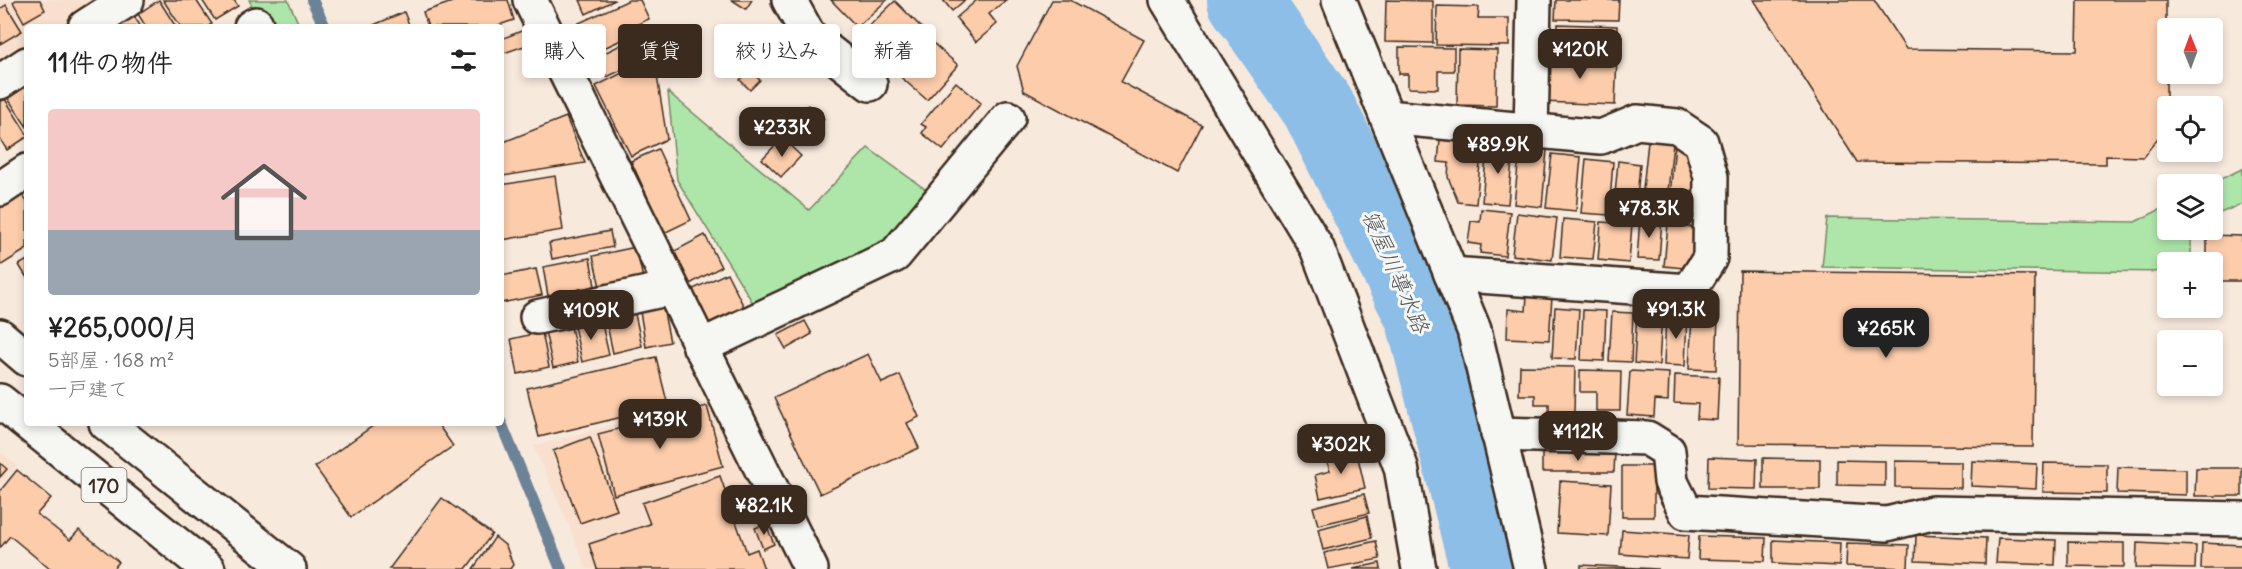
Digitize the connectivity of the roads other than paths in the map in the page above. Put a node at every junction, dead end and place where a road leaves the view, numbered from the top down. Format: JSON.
{"nodes":[{"id":1,"x":127,"y":0,"type":"edge"},
{"id":2,"x":530,"y":0,"type":"edge"},
{"id":3,"x":789,"y":0,"type":"edge"},
{"id":4,"x":1167,"y":0,"type":"edge"},
{"id":5,"x":1339,"y":0,"type":"edge"},
{"id":6,"x":1534,"y":0,"type":"edge"},
{"id":7,"x":90,"y":24,"type":"edge"},
{"id":8,"x":24,"y":66,"type":"edge"},
{"id":9,"x":0,"y":82,"type":"edge"},
{"id":10,"x":870,"y":84,"type":"dead end"},
{"id":11,"x":1387,"y":117,"type":"junction"},
{"id":12,"x":1008,"y":118,"type":"dead end"},
{"id":13,"x":1531,"y":131,"type":"junction"},
{"id":14,"x":24,"y":173,"type":"edge"},
{"id":15,"x":0,"y":189,"type":"edge"},
{"id":16,"x":1451,"y":274,"type":"junction"},
{"id":17,"x":671,"y":288,"type":"junction"},
{"id":18,"x":537,"y":317,"type":"dead end"},
{"id":19,"x":700,"y":347,"type":"junction"},
{"id":20,"x":0,"y":401,"type":"edge"},
{"id":21,"x":24,"y":420,"type":"edge"},
{"id":22,"x":31,"y":426,"type":"edge"},
{"id":23,"x":110,"y":426,"type":"edge"},
{"id":24,"x":1498,"y":434,"type":"junction"},
{"id":25,"x":2242,"y":519,"type":"edge"},
{"id":26,"x":208,"y":569,"type":"edge"},
{"id":27,"x":290,"y":569,"type":"edge"},
{"id":28,"x":811,"y":569,"type":"edge"},
{"id":29,"x":1419,"y":569,"type":"edge"},
{"id":30,"x":1531,"y":569,"type":"edge"}],
"edges":[{"from":1,"to":7,"type":"main road"},
{"from":2,"to":17,"type":"main road"},
{"from":3,"to":10,"type":"main road"},
{"from":4,"to":29,"type":"main road"},
{"from":5,"to":11,"type":"main road"},
{"from":6,"to":13,"type":"main road"},
{"from":8,"to":9,"type":"main road"},
{"from":11,"to":13,"type":"main road"},
{"from":11,"to":16,"type":"main road"},
{"from":12,"to":19,"type":"main road"},
{"from":13,"to":16,"type":"main road"},
{"from":14,"to":15,"type":"main road"},
{"from":16,"to":24,"type":"main road"},
{"from":17,"to":18,"type":"main road"},
{"from":17,"to":19,"type":"main road"},
{"from":19,"to":28,"type":"main road"},
{"from":20,"to":21,"type":"main road","number":"170"},
{"from":22,"to":26,"type":"main road","number":"170"},
{"from":23,"to":27,"type":"main road","number":"170"},
{"from":24,"to":25,"type":"main road"},
{"from":24,"to":30,"type":"main road"}]}
